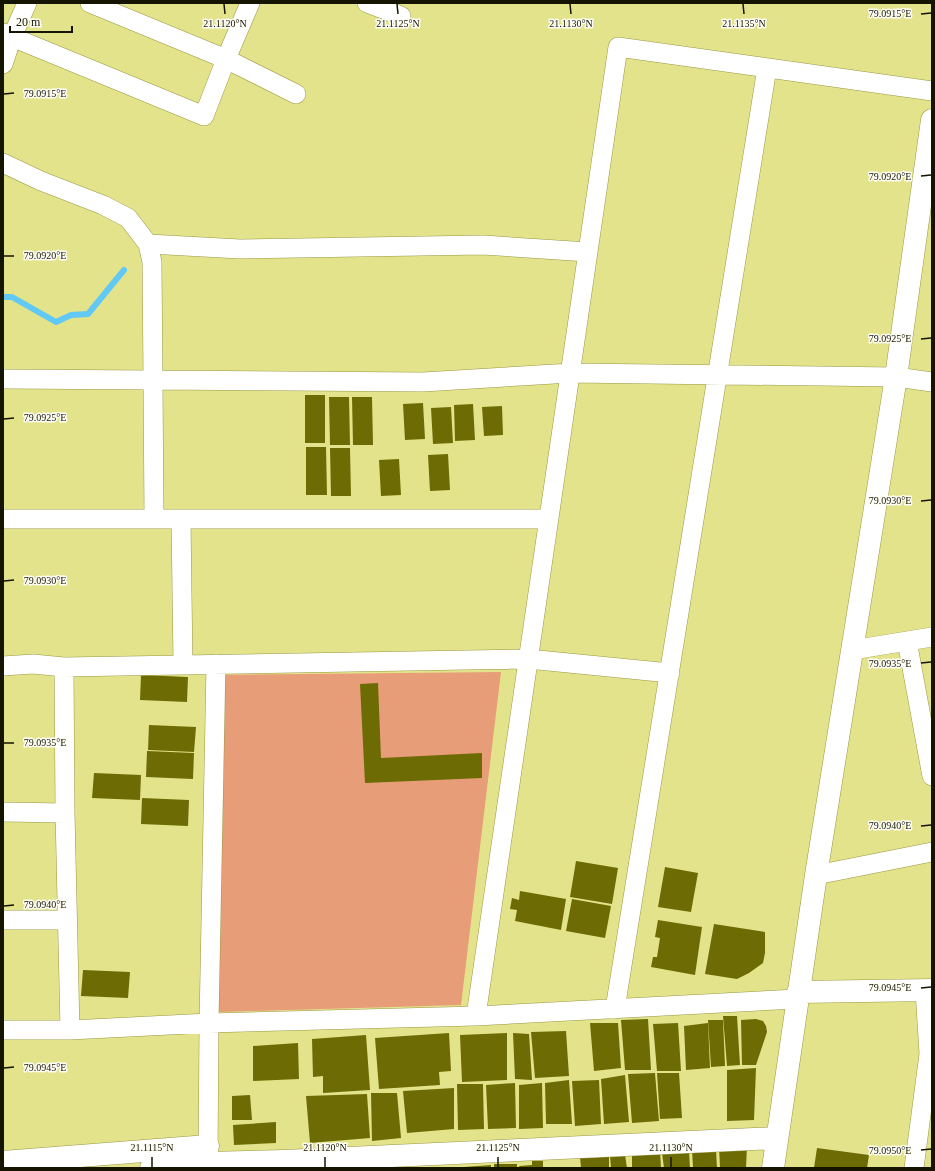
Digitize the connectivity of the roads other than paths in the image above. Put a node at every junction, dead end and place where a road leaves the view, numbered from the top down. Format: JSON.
{"nodes":[{"id":1,"x":27,"y":3,"type":"edge"},
{"id":2,"x":90,"y":3,"type":"edge"},
{"id":3,"x":250,"y":3,"type":"edge"},
{"id":4,"x":367,"y":3,"type":"edge"},
{"id":5,"x":401,"y":16,"type":"dead end"},
{"id":6,"x":8,"y":35,"type":"edge"},
{"id":7,"x":226,"y":59,"type":"junction"},
{"id":8,"x":3,"y":64,"type":"edge"},
{"id":9,"x":767,"y":68,"type":"junction"},
{"id":10,"x":932,"y":91,"type":"edge"},
{"id":11,"x":296,"y":94,"type":"dead end"},
{"id":12,"x":932,"y":120,"type":"edge"},
{"id":13,"x":3,"y":163,"type":"edge"},
{"id":14,"x":148,"y":244,"type":"junction"},
{"id":15,"x":588,"y":252,"type":"junction"},
{"id":16,"x":571,"y":373,"type":"junction"},
{"id":17,"x":718,"y":374,"type":"junction"},
{"id":18,"x":896,"y":377,"type":"junction"},
{"id":19,"x":3,"y":379,"type":"edge"},
{"id":20,"x":153,"y":380,"type":"junction"},
{"id":21,"x":932,"y":382,"type":"edge"},
{"id":22,"x":3,"y":519,"type":"edge"},
{"id":23,"x":154,"y":519,"type":"junction"},
{"id":24,"x":181,"y":519,"type":"junction"},
{"id":25,"x":549,"y":519,"type":"junction"},
{"id":26,"x":932,"y":637,"type":"edge"},
{"id":27,"x":907,"y":641,"type":"junction"},
{"id":28,"x":852,"y":650,"type":"junction"},
{"id":29,"x":528,"y":659,"type":"junction"},
{"id":30,"x":216,"y":664,"type":"junction"},
{"id":31,"x":183,"y":665,"type":"junction"},
{"id":32,"x":3,"y":666,"type":"edge"},
{"id":33,"x":64,"y":667,"type":"junction"},
{"id":34,"x":670,"y":672,"type":"junction"},
{"id":35,"x":932,"y":776,"type":"edge"},
{"id":36,"x":3,"y":812,"type":"edge"},
{"id":37,"x":65,"y":813,"type":"junction"},
{"id":38,"x":932,"y":852,"type":"edge"},
{"id":39,"x":816,"y":875,"type":"junction"},
{"id":40,"x":3,"y":920,"type":"edge"},
{"id":41,"x":67,"y":920,"type":"junction"},
{"id":42,"x":928,"y":990,"type":"edge"},
{"id":43,"x":797,"y":996,"type":"junction"},
{"id":44,"x":615,"y":1009,"type":"junction"},
{"id":45,"x":476,"y":1016,"type":"junction"},
{"id":46,"x":209,"y":1023,"type":"junction"},
{"id":47,"x":3,"y":1030,"type":"edge"},
{"id":48,"x":70,"y":1030,"type":"junction"},
{"id":49,"x":931,"y":1054,"type":"edge"},
{"id":50,"x":777,"y":1138,"type":"junction"},
{"id":51,"x":208,"y":1155,"type":"junction"},
{"id":52,"x":3,"y":1162,"type":"edge"},
{"id":53,"x":283,"y":1165,"type":"edge"},
{"id":54,"x":151,"y":1168,"type":"edge"},
{"id":55,"x":773,"y":1168,"type":"edge"},
{"id":56,"x":914,"y":1168,"type":"edge"}],
"edges":[{"from":1,"to":6,"type":"street"},
{"from":2,"to":7,"type":"street"},
{"from":3,"to":7,"type":"street"},
{"from":4,"to":5,"type":"street"},
{"from":6,"to":7,"type":"street"},
{"from":6,"to":8,"type":"street"},
{"from":7,"to":11,"type":"street"},
{"from":9,"to":10,"type":"street"},
{"from":9,"to":15,"type":"street"},
{"from":9,"to":17,"type":"street"},
{"from":12,"to":18,"type":"street"},
{"from":13,"to":14,"type":"street"},
{"from":14,"to":15,"type":"street"},
{"from":14,"to":20,"type":"street"},
{"from":15,"to":16,"type":"street"},
{"from":16,"to":17,"type":"street"},
{"from":16,"to":20,"type":"street"},
{"from":16,"to":25,"type":"street"},
{"from":17,"to":18,"type":"street"},
{"from":17,"to":34,"type":"street"},
{"from":18,"to":21,"type":"street"},
{"from":18,"to":28,"type":"street"},
{"from":19,"to":20,"type":"street"},
{"from":20,"to":23,"type":"street"},
{"from":22,"to":23,"type":"street"},
{"from":23,"to":24,"type":"street"},
{"from":24,"to":25,"type":"street"},
{"from":24,"to":31,"type":"street"},
{"from":25,"to":29,"type":"street"},
{"from":26,"to":27,"type":"street"},
{"from":27,"to":28,"type":"street"},
{"from":27,"to":35,"type":"street"},
{"from":28,"to":39,"type":"street"},
{"from":29,"to":30,"type":"street"},
{"from":29,"to":34,"type":"street"},
{"from":29,"to":45,"type":"street"},
{"from":30,"to":31,"type":"street"},
{"from":30,"to":46,"type":"street"},
{"from":31,"to":33,"type":"street"},
{"from":32,"to":33,"type":"street"},
{"from":33,"to":37,"type":"street"},
{"from":34,"to":44,"type":"street"},
{"from":36,"to":37,"type":"street"},
{"from":37,"to":41,"type":"street"},
{"from":38,"to":39,"type":"street"},
{"from":39,"to":43,"type":"street"},
{"from":40,"to":41,"type":"street"},
{"from":41,"to":48,"type":"street"},
{"from":42,"to":43,"type":"street"},
{"from":42,"to":49,"type":"street"},
{"from":43,"to":44,"type":"street"},
{"from":43,"to":50,"type":"street"},
{"from":44,"to":45,"type":"street"},
{"from":45,"to":46,"type":"street"},
{"from":46,"to":48,"type":"street"},
{"from":46,"to":51,"type":"street"},
{"from":47,"to":48,"type":"street"},
{"from":49,"to":56,"type":"street"},
{"from":50,"to":53,"type":"street"},
{"from":50,"to":55,"type":"street"},
{"from":51,"to":52,"type":"street"},
{"from":51,"to":53,"type":"street"},
{"from":51,"to":54,"type":"street"}]}
